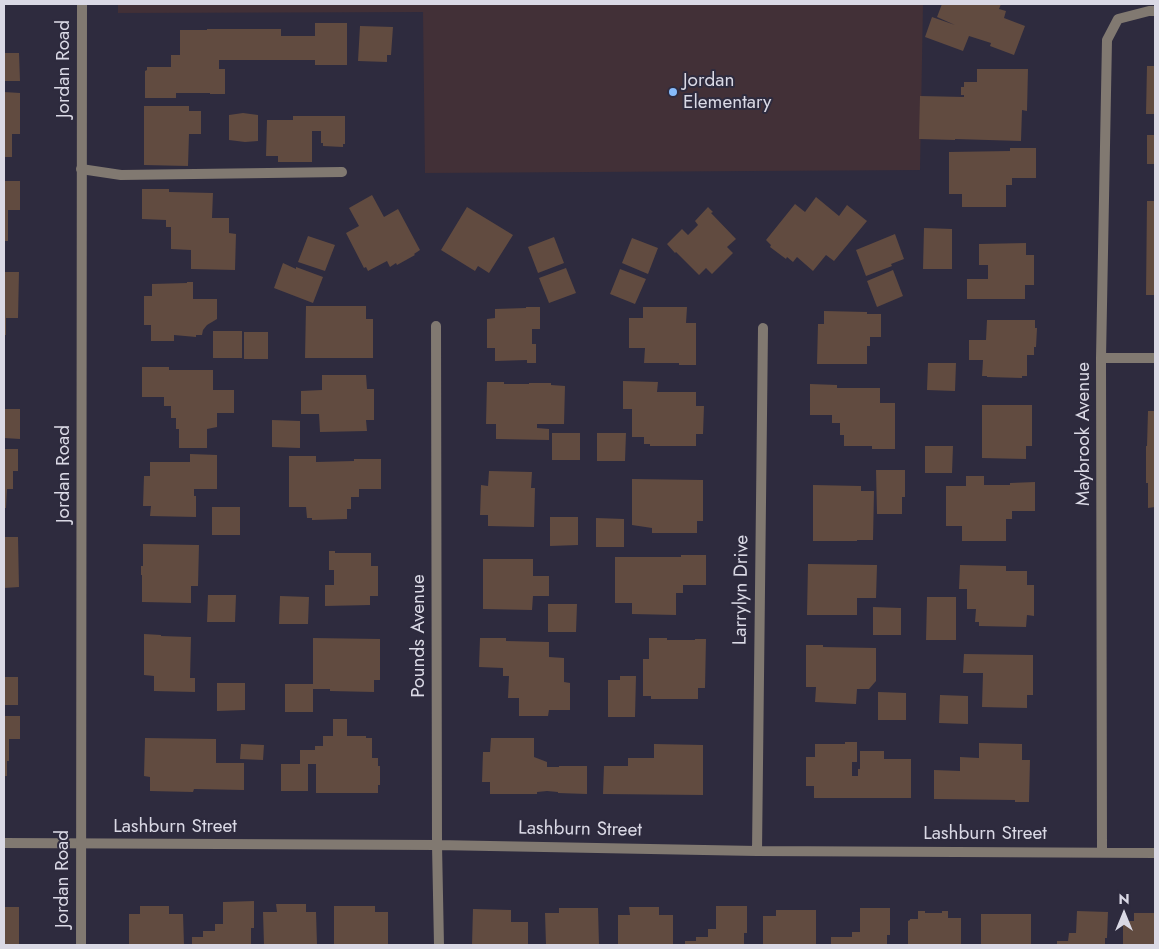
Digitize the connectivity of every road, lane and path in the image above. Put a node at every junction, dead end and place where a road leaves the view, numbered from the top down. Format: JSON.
{"nodes":[{"id":1,"x":82,"y":4,"type":"edge"},
{"id":2,"x":1155,"y":11,"type":"edge"},
{"id":3,"x":81,"y":169,"type":"junction"},
{"id":4,"x":342,"y":172,"type":"dead end"},
{"id":5,"x":436,"y":326,"type":"dead end"},
{"id":6,"x":763,"y":328,"type":"dead end"},
{"id":7,"x":1102,"y":358,"type":"junction"},
{"id":8,"x":1155,"y":358,"type":"edge"},
{"id":9,"x":4,"y":844,"type":"edge"},
{"id":10,"x":81,"y":844,"type":"junction"},
{"id":11,"x":437,"y":845,"type":"junction"},
{"id":12,"x":757,"y":851,"type":"junction"},
{"id":13,"x":1102,"y":852,"type":"junction"},
{"id":14,"x":1155,"y":853,"type":"edge"},
{"id":15,"x":81,"y":945,"type":"edge"},
{"id":16,"x":439,"y":945,"type":"edge"}],
"edges":[{"from":1,"to":3,"type":"street","name":"Jordan Road"},
{"from":2,"to":7,"type":"street","name":"Maybrook Avenue"},
{"from":3,"to":4,"type":"street"},
{"from":3,"to":10,"type":"street","name":"Jordan Road"},
{"from":5,"to":11,"type":"street","name":"Pounds Avenue"},
{"from":6,"to":12,"type":"street","name":"Larrylyn Drive"},
{"from":7,"to":8,"type":"street"},
{"from":7,"to":13,"type":"street","name":"Maybrook Avenue"},
{"from":9,"to":10,"type":"street","name":"Lashburn Street"},
{"from":10,"to":11,"type":"street","name":"Lashburn Street"},
{"from":10,"to":15,"type":"street","name":"Jordan Road"},
{"from":11,"to":12,"type":"street","name":"Lashburn Street"},
{"from":11,"to":16,"type":"street","name":"Pounds Avenue"},
{"from":12,"to":13,"type":"street","name":"Lashburn Street"},
{"from":13,"to":14,"type":"street","name":"Lashburn Street"}]}
